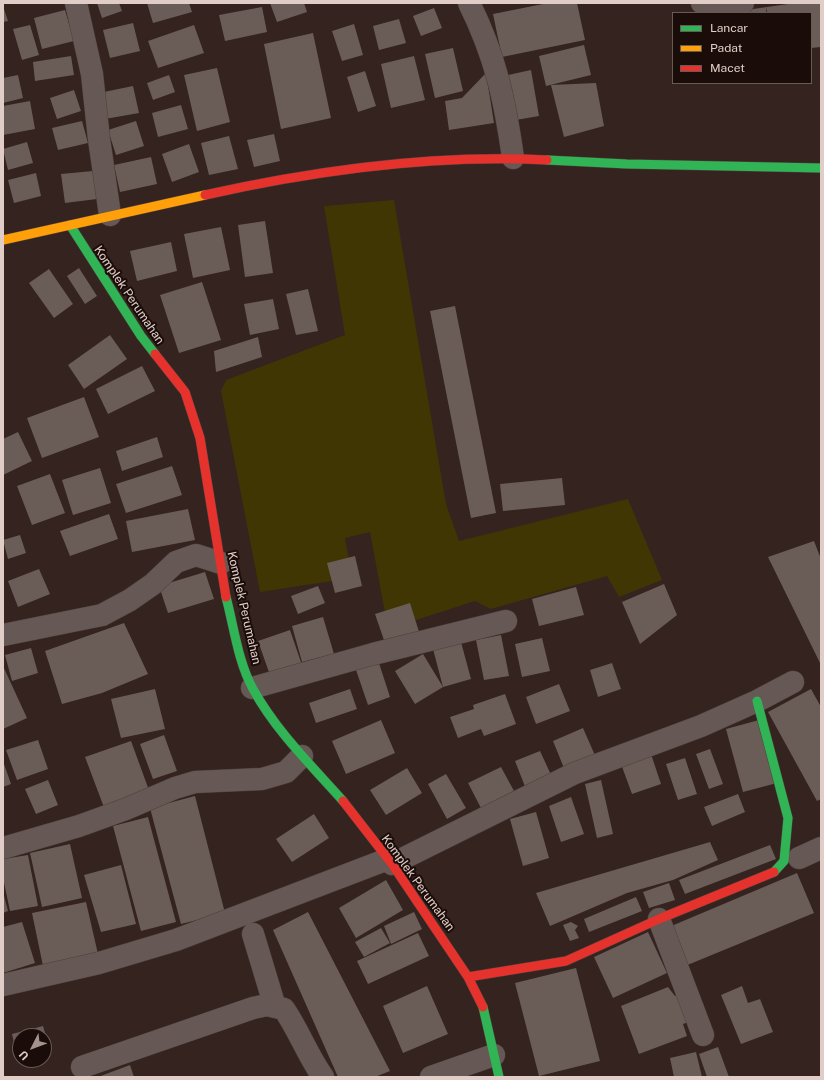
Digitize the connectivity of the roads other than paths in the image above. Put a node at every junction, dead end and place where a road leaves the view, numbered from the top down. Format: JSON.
{"nodes":[{"id":1,"x":76,"y":3,"type":"edge"},
{"id":2,"x":469,"y":3,"type":"edge"},
{"id":3,"x":702,"y":3,"type":"edge"},
{"id":4,"x":743,"y":3,"type":"edge"},
{"id":5,"x":513,"y":158,"type":"junction"},
{"id":6,"x":821,"y":168,"type":"edge"},
{"id":7,"x":110,"y":215,"type":"junction"},
{"id":8,"x":70,"y":225,"type":"junction"},
{"id":9,"x":3,"y":240,"type":"edge"},
{"id":10,"x":221,"y":563,"type":"junction"},
{"id":11,"x":506,"y":621,"type":"dead end"},
{"id":12,"x":3,"y":635,"type":"edge"},
{"id":13,"x":793,"y":682,"type":"dead end"},
{"id":14,"x":252,"y":688,"type":"junction"},
{"id":15,"x":757,"y":701,"type":"junction"},
{"id":16,"x":302,"y":756,"type":"junction"},
{"id":17,"x":3,"y":848,"type":"edge"},
{"id":18,"x":821,"y":848,"type":"edge"},
{"id":19,"x":799,"y":858,"type":"dead end"},
{"id":20,"x":390,"y":862,"type":"junction"},
{"id":21,"x":658,"y":919,"type":"junction"},
{"id":22,"x":253,"y":934,"type":"dead end"},
{"id":23,"x":468,"y":976,"type":"junction"},
{"id":24,"x":3,"y":985,"type":"edge"},
{"id":25,"x":275,"y":1007,"type":"junction"},
{"id":26,"x":703,"y":1036,"type":"dead end"},
{"id":27,"x":494,"y":1055,"type":"junction"},
{"id":28,"x":82,"y":1067,"type":"dead end"},
{"id":29,"x":324,"y":1077,"type":"edge"},
{"id":30,"x":431,"y":1077,"type":"edge"},
{"id":31,"x":499,"y":1077,"type":"edge"}],
"edges":[{"from":1,"to":7,"type":"street"},
{"from":2,"to":5,"type":"street"},
{"from":3,"to":4,"type":"street"},
{"from":5,"to":6,"type":"street"},
{"from":5,"to":7,"type":"street"},
{"from":7,"to":8,"type":"street"},
{"from":8,"to":9,"type":"street"},
{"from":8,"to":10,"type":"street","name":"Komplek Perumahan"},
{"from":10,"to":12,"type":"street"},
{"from":10,"to":14,"type":"street","name":"Komplek Perumahan"},
{"from":11,"to":14,"type":"street"},
{"from":13,"to":15,"type":"street"},
{"from":14,"to":16,"type":"street","name":"Komplek Perumahan"},
{"from":15,"to":20,"type":"street"},
{"from":15,"to":21,"type":"street"},
{"from":16,"to":17,"type":"street"},
{"from":16,"to":20,"type":"street","name":"Komplek Perumahan"},
{"from":18,"to":19,"type":"street"},
{"from":20,"to":23,"type":"street","name":"Komplek Perumahan"},
{"from":20,"to":24,"type":"street"},
{"from":21,"to":23,"type":"street"},
{"from":21,"to":26,"type":"street"},
{"from":22,"to":25,"type":"street"},
{"from":23,"to":27,"type":"street","name":"Komplek Perumahan"},
{"from":25,"to":28,"type":"street"},
{"from":25,"to":29,"type":"street"},
{"from":27,"to":30,"type":"street"},
{"from":27,"to":31,"type":"street","name":"Komplek Perumahan"}]}
